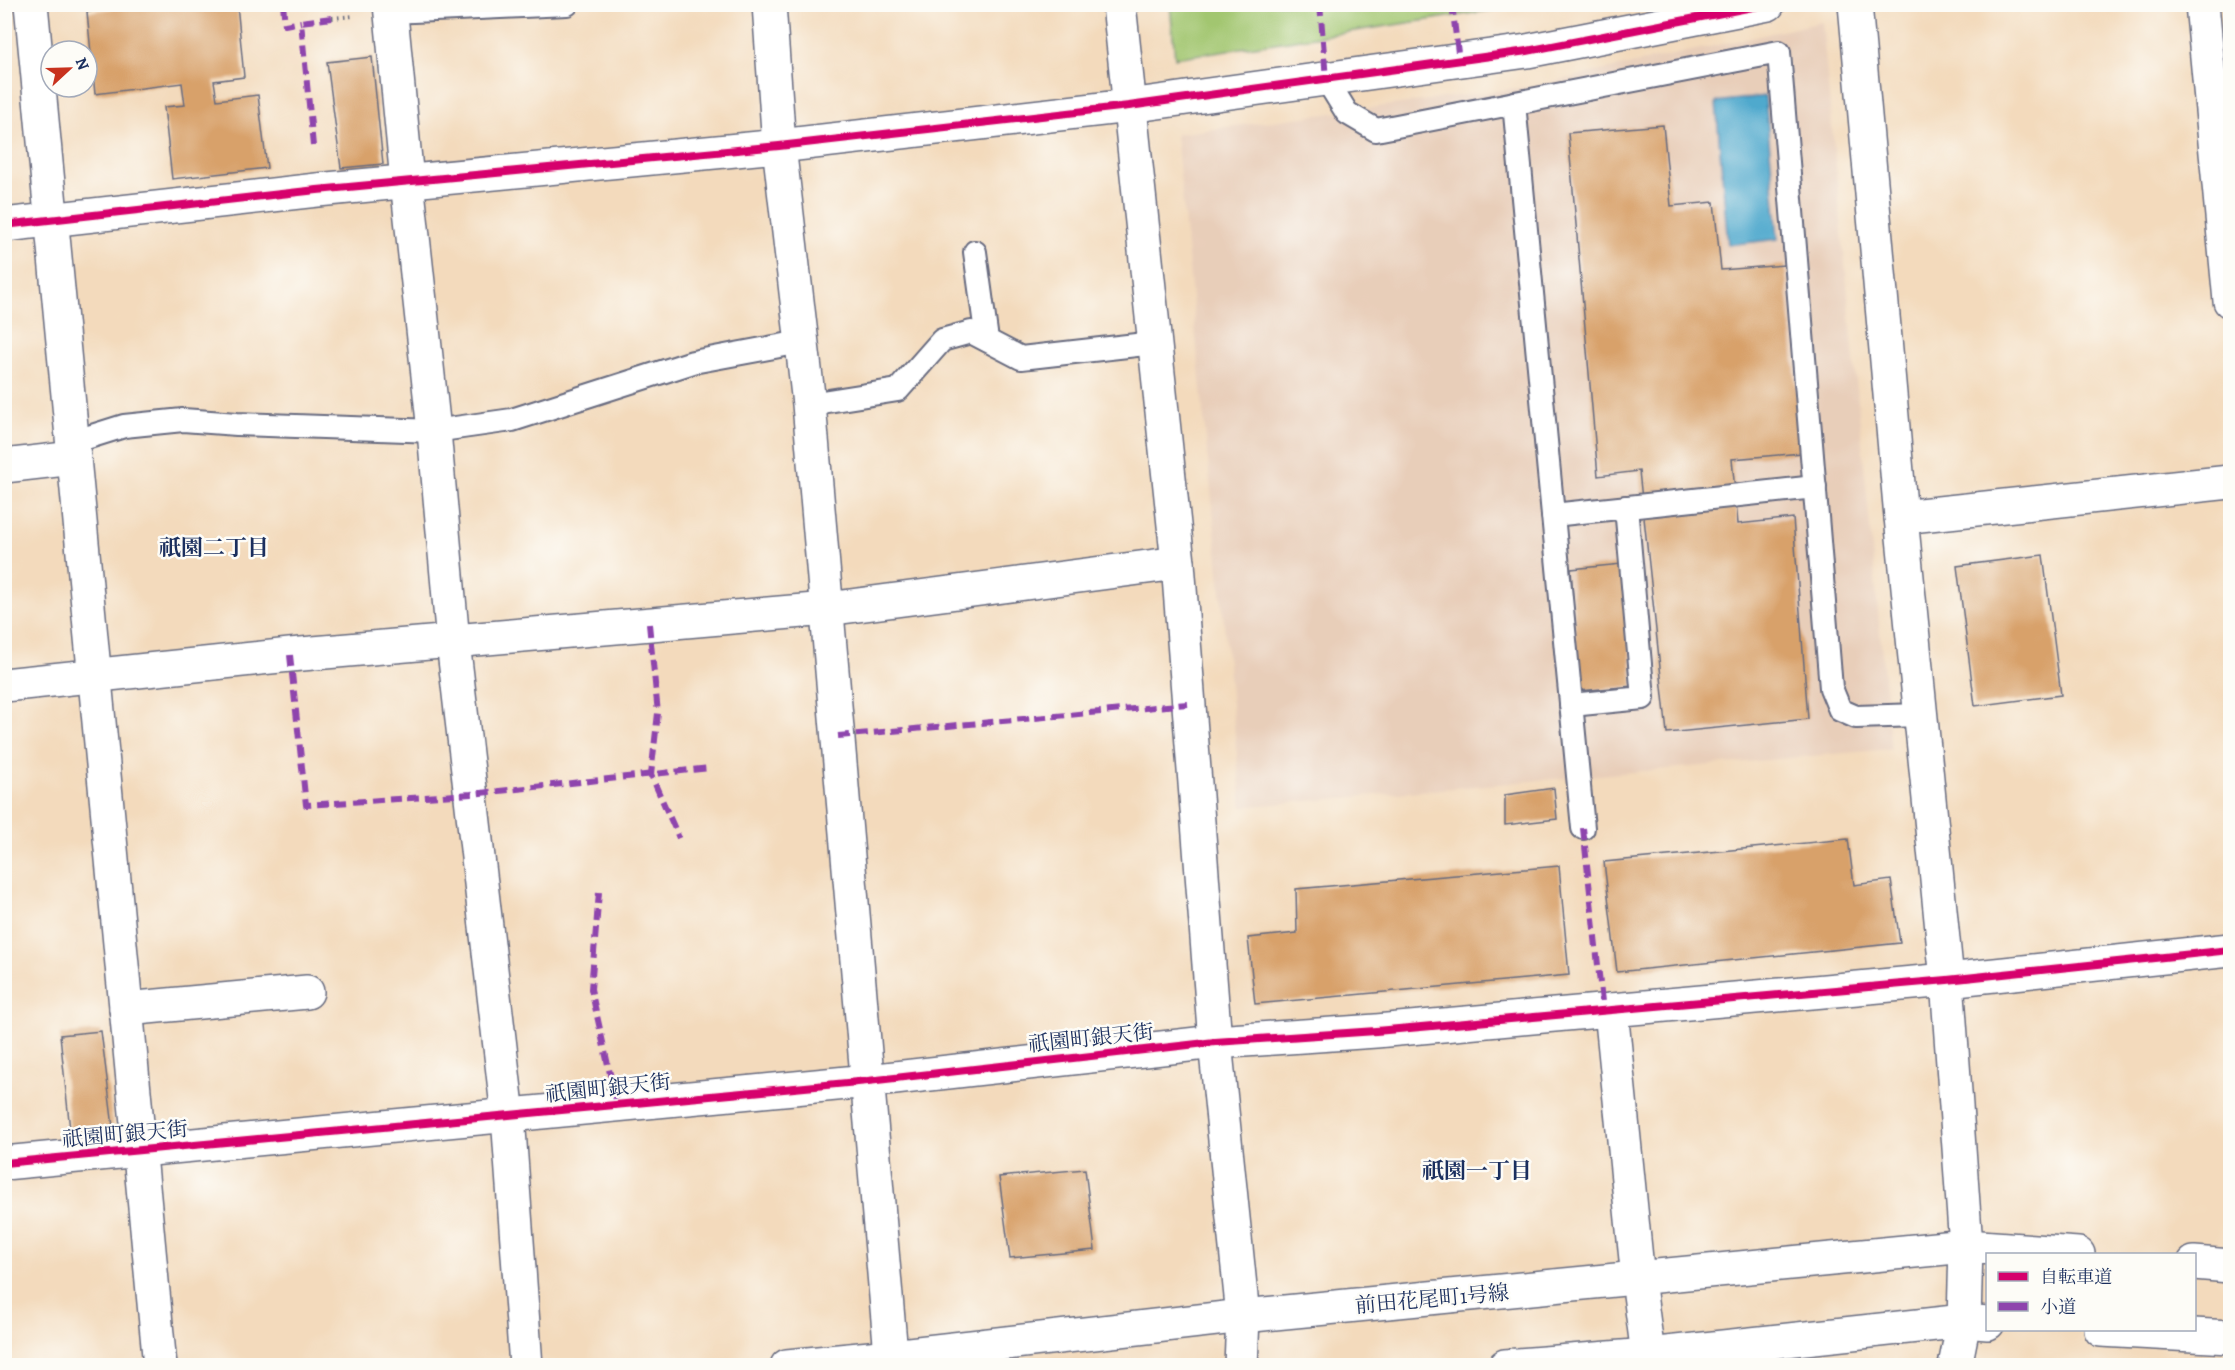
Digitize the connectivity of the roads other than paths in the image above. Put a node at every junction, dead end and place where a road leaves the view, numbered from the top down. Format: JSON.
{"nodes":[{"id":1,"x":31,"y":4,"type":"edge"},
{"id":2,"x":567,"y":4,"type":"edge"},
{"id":3,"x":769,"y":4,"type":"edge"},
{"id":4,"x":1119,"y":4,"type":"edge"},
{"id":5,"x":1768,"y":4,"type":"edge"},
{"id":6,"x":1855,"y":4,"type":"edge"},
{"id":7,"x":2202,"y":4,"type":"edge"},
{"id":8,"x":390,"y":8,"type":"edge"},
{"id":9,"x":1326,"y":79,"type":"junction"},
{"id":10,"x":1514,"y":103,"type":"junction"},
{"id":11,"x":1129,"y":106,"type":"junction"},
{"id":12,"x":779,"y":146,"type":"junction"},
{"id":13,"x":407,"y":181,"type":"junction"},
{"id":14,"x":51,"y":220,"type":"junction"},
{"id":15,"x":4,"y":225,"type":"edge"},
{"id":16,"x":975,"y":252,"type":"dead end"},
{"id":17,"x":2230,"y":300,"type":"edge"},
{"id":18,"x":987,"y":340,"type":"junction"},
{"id":19,"x":801,"y":342,"type":"junction"},
{"id":20,"x":1154,"y":344,"type":"junction"},
{"id":21,"x":809,"y":404,"type":"junction"},
{"id":22,"x":434,"y":431,"type":"junction"},
{"id":23,"x":73,"y":450,"type":"junction"},
{"id":24,"x":4,"y":465,"type":"edge"},
{"id":25,"x":2230,"y":482,"type":"edge"},
{"id":26,"x":1815,"y":488,"type":"junction"},
{"id":27,"x":1626,"y":507,"type":"junction"},
{"id":28,"x":1553,"y":515,"type":"junction"},
{"id":29,"x":1900,"y":517,"type":"junction"},
{"id":30,"x":1178,"y":563,"type":"junction"},
{"id":31,"x":827,"y":609,"type":"junction"},
{"id":32,"x":453,"y":642,"type":"junction"},
{"id":33,"x":95,"y":676,"type":"junction"},
{"id":34,"x":4,"y":685,"type":"edge"},
{"id":35,"x":1571,"y":705,"type":"junction"},
{"id":36,"x":1920,"y":715,"type":"junction"},
{"id":37,"x":1583,"y":828,"type":"dead end"},
{"id":38,"x":2230,"y":950,"type":"edge"},
{"id":39,"x":1947,"y":980,"type":"junction"},
{"id":40,"x":307,"y":992,"type":"dead end"},
{"id":41,"x":126,"y":1009,"type":"junction"},
{"id":42,"x":1611,"y":1010,"type":"junction"},
{"id":43,"x":1215,"y":1042,"type":"junction"},
{"id":44,"x":868,"y":1081,"type":"junction"},
{"id":45,"x":508,"y":1116,"type":"junction"},
{"id":46,"x":141,"y":1150,"type":"junction"},
{"id":47,"x":4,"y":1163,"type":"edge"},
{"id":48,"x":1966,"y":1246,"type":"junction"},
{"id":49,"x":2064,"y":1253,"type":"edge"},
{"id":50,"x":2196,"y":1263,"type":"edge"},
{"id":51,"x":2230,"y":1266,"type":"edge"},
{"id":52,"x":1638,"y":1279,"type":"junction"},
{"id":53,"x":1243,"y":1316,"type":"junction"},
{"id":54,"x":1976,"y":1322,"type":"edge"},
{"id":55,"x":2133,"y":1331,"type":"edge"},
{"id":56,"x":2230,"y":1337,"type":"edge"},
{"id":57,"x":1648,"y":1355,"type":"junction"},
{"id":58,"x":892,"y":1361,"type":"edge"},
{"id":59,"x":160,"y":1365,"type":"edge"},
{"id":60,"x":526,"y":1365,"type":"edge"},
{"id":61,"x":787,"y":1365,"type":"edge"},
{"id":62,"x":1241,"y":1365,"type":"edge"},
{"id":63,"x":1505,"y":1365,"type":"edge"},
{"id":64,"x":1955,"y":1365,"type":"edge"}],
"edges":[{"from":1,"to":14,"type":"street"},
{"from":2,"to":8,"type":"lane"},
{"from":3,"to":12,"type":"street"},
{"from":4,"to":11,"type":"street"},
{"from":5,"to":9,"type":"street"},
{"from":6,"to":29,"type":"street"},
{"from":7,"to":17,"type":"street"},
{"from":8,"to":13,"type":"street"},
{"from":9,"to":10,"type":"lane"},
{"from":9,"to":11,"type":"street"},
{"from":10,"to":26,"type":"lane"},
{"from":10,"to":28,"type":"lane"},
{"from":11,"to":12,"type":"street"},
{"from":11,"to":20,"type":"street"},
{"from":12,"to":13,"type":"street"},
{"from":12,"to":19,"type":"street"},
{"from":13,"to":14,"type":"street"},
{"from":13,"to":22,"type":"street"},
{"from":14,"to":15,"type":"street"},
{"from":14,"to":23,"type":"street"},
{"from":16,"to":18,"type":"lane"},
{"from":18,"to":20,"type":"lane"},
{"from":18,"to":21,"type":"lane"},
{"from":19,"to":21,"type":"street"},
{"from":19,"to":22,"type":"lane"},
{"from":20,"to":30,"type":"street"},
{"from":21,"to":31,"type":"street"},
{"from":22,"to":23,"type":"lane"},
{"from":22,"to":32,"type":"street"},
{"from":23,"to":24,"type":"street"},
{"from":23,"to":33,"type":"street"},
{"from":25,"to":29,"type":"street"},
{"from":26,"to":27,"type":"lane"},
{"from":26,"to":36,"type":"lane"},
{"from":27,"to":28,"type":"lane"},
{"from":27,"to":35,"type":"lane"},
{"from":28,"to":35,"type":"lane"},
{"from":29,"to":36,"type":"street"},
{"from":30,"to":31,"type":"street"},
{"from":30,"to":43,"type":"street"},
{"from":31,"to":32,"type":"street"},
{"from":31,"to":44,"type":"street"},
{"from":32,"to":33,"type":"street"},
{"from":32,"to":45,"type":"street"},
{"from":33,"to":34,"type":"street"},
{"from":33,"to":41,"type":"street"},
{"from":35,"to":37,"type":"lane"},
{"from":36,"to":39,"type":"street"},
{"from":38,"to":39,"type":"street","name":"祇園町銀天街"},
{"from":39,"to":42,"type":"street","name":"祇園町銀天街"},
{"from":39,"to":48,"type":"street"},
{"from":40,"to":41,"type":"street"},
{"from":41,"to":46,"type":"street"},
{"from":42,"to":43,"type":"street","name":"祇園町銀天街"},
{"from":42,"to":52,"type":"street"},
{"from":43,"to":44,"type":"street","name":"祇園町銀天街"},
{"from":43,"to":53,"type":"street"},
{"from":44,"to":45,"type":"street","name":"祇園町銀天街"},
{"from":44,"to":58,"type":"street"},
{"from":45,"to":46,"type":"street","name":"祇園町銀天街"},
{"from":45,"to":60,"type":"street"},
{"from":46,"to":47,"type":"street","name":"祇園町銀天街"},
{"from":46,"to":59,"type":"street"},
{"from":48,"to":49,"type":"street","name":"前田花尾町1号線"},
{"from":48,"to":52,"type":"street","name":"前田花尾町1号線"},
{"from":48,"to":54,"type":"street"},
{"from":50,"to":51,"type":"street"},
{"from":52,"to":53,"type":"street","name":"前田花尾町1号線"},
{"from":52,"to":57,"type":"street"},
{"from":53,"to":58,"type":"street","name":"前田花尾町1号線"},
{"from":53,"to":62,"type":"street"},
{"from":54,"to":57,"type":"street"},
{"from":54,"to":64,"type":"street"},
{"from":55,"to":56,"type":"street"},
{"from":57,"to":63,"type":"street"},
{"from":58,"to":61,"type":"street","name":"前田花尾町1号線"}]}
